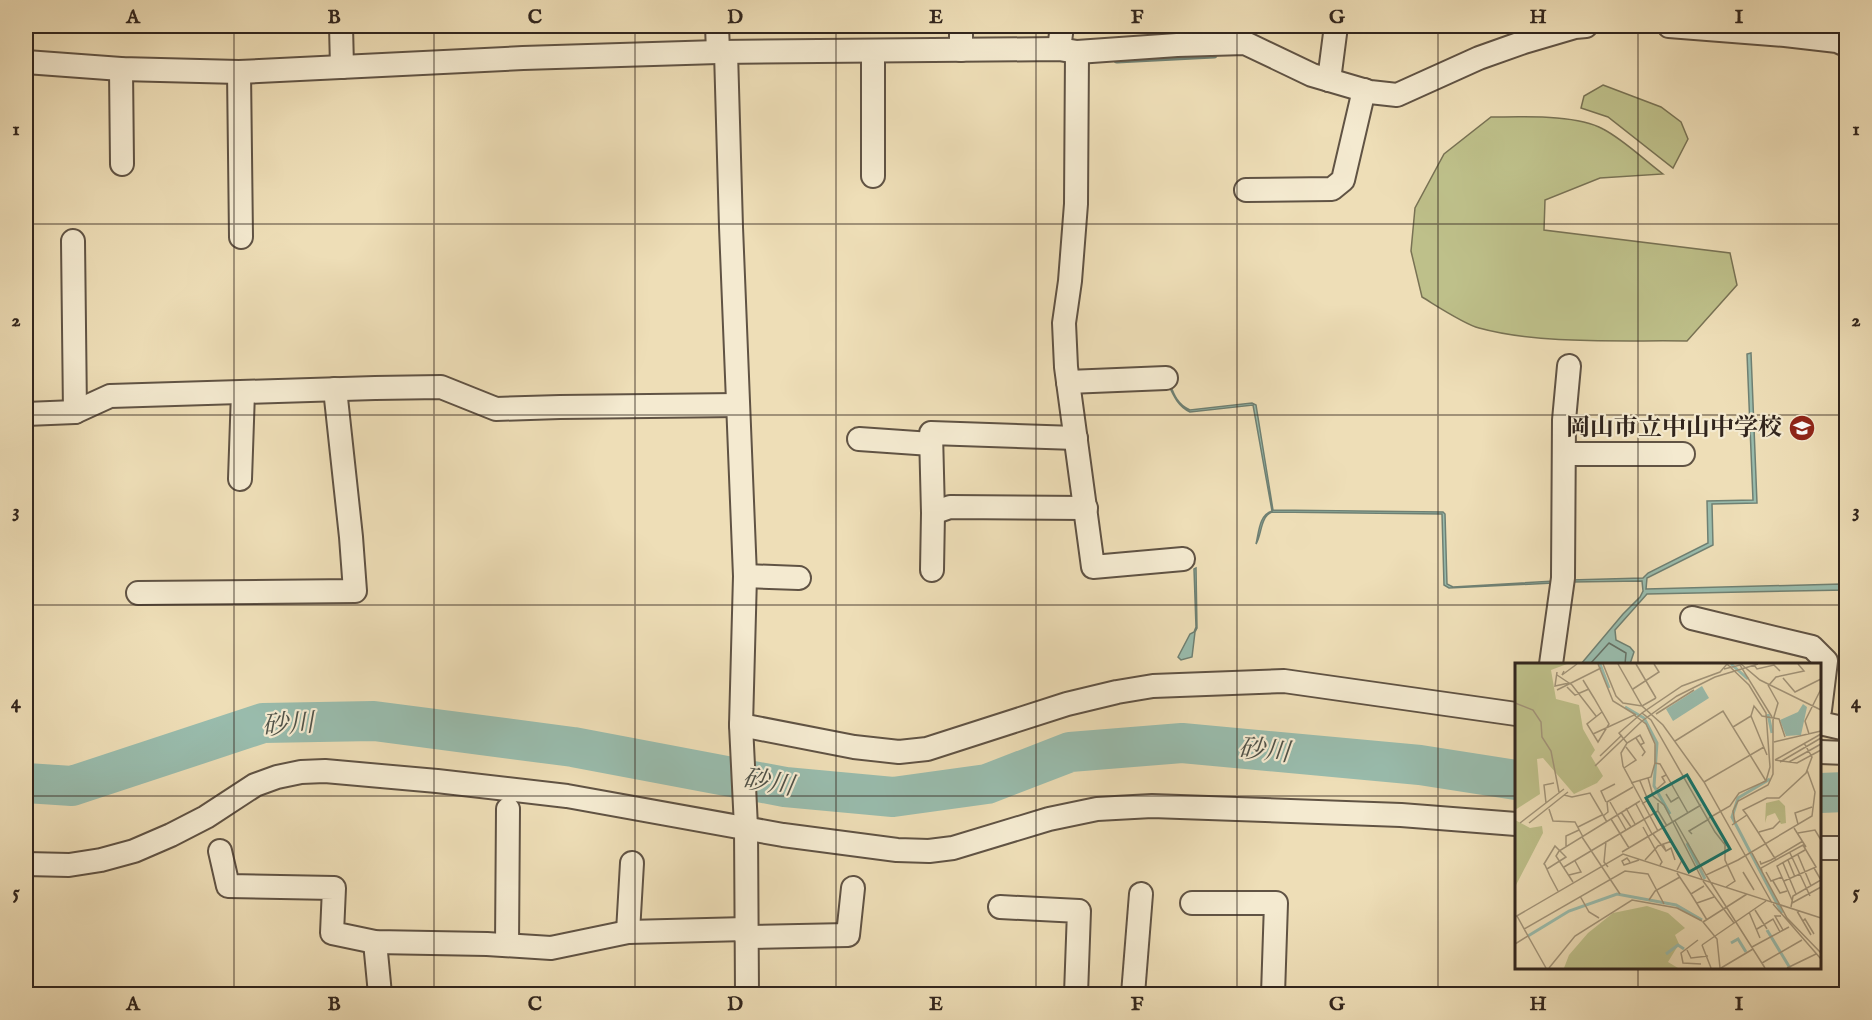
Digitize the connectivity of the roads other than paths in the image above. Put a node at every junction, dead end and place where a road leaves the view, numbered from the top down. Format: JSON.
{"nodes":[{"id":1,"x":341,"y":26,"type":"edge"},
{"id":2,"x":717,"y":26,"type":"edge"},
{"id":3,"x":961,"y":26,"type":"edge"},
{"id":4,"x":1062,"y":26,"type":"edge"},
{"id":5,"x":1336,"y":26,"type":"edge"},
{"id":6,"x":1586,"y":26,"type":"edge"},
{"id":7,"x":1669,"y":26,"type":"edge"},
{"id":8,"x":1785,"y":30,"type":"edge"},
{"id":9,"x":1846,"y":42,"type":"edge"},
{"id":10,"x":961,"y":50,"type":"junction"},
{"id":11,"x":1068,"y":50,"type":"junction"},
{"id":12,"x":873,"y":51,"type":"junction"},
{"id":13,"x":722,"y":52,"type":"junction"},
{"id":14,"x":26,"y":62,"type":"edge"},
{"id":15,"x":342,"y":67,"type":"junction"},
{"id":16,"x":121,"y":69,"type":"junction"},
{"id":17,"x":239,"y":72,"type":"junction"},
{"id":18,"x":1329,"y":80,"type":"junction"},
{"id":19,"x":1364,"y":90,"type":"junction"},
{"id":20,"x":122,"y":164,"type":"dead end"},
{"id":21,"x":873,"y":176,"type":"dead end"},
{"id":22,"x":1246,"y":190,"type":"dead end"},
{"id":23,"x":242,"y":237,"type":"dead end"},
{"id":24,"x":73,"y":242,"type":"dead end"},
{"id":25,"x":1569,"y":366,"type":"dead end"},
{"id":26,"x":1166,"y":378,"type":"dead end"},
{"id":27,"x":1068,"y":382,"type":"junction"},
{"id":28,"x":335,"y":389,"type":"junction"},
{"id":29,"x":243,"y":392,"type":"junction"},
{"id":30,"x":738,"y":405,"type":"junction"},
{"id":31,"x":75,"y":412,"type":"junction"},
{"id":32,"x":26,"y":414,"type":"edge"},
{"id":33,"x":1076,"y":438,"type":"junction"},
{"id":34,"x":859,"y":439,"type":"dead end"},
{"id":35,"x":931,"y":444,"type":"junction"},
{"id":36,"x":1564,"y":454,"type":"junction"},
{"id":37,"x":1683,"y":454,"type":"dead end"},
{"id":38,"x":240,"y":479,"type":"dead end"},
{"id":39,"x":1086,"y":508,"type":"junction"},
{"id":40,"x":933,"y":513,"type":"junction"},
{"id":41,"x":1183,"y":559,"type":"dead end"},
{"id":42,"x":932,"y":570,"type":"dead end"},
{"id":43,"x":745,"y":576,"type":"junction"},
{"id":44,"x":799,"y":578,"type":"dead end"},
{"id":45,"x":138,"y":593,"type":"dead end"},
{"id":46,"x":1692,"y":618,"type":"dead end"},
{"id":47,"x":1551,"y":663,"type":"edge"},
{"id":48,"x":1836,"y":663,"type":"edge"},
{"id":49,"x":1821,"y":707,"type":"edge"},
{"id":50,"x":1515,"y":714,"type":"edge"},
{"id":51,"x":1821,"y":723,"type":"edge"},
{"id":52,"x":1846,"y":729,"type":"edge"},
{"id":53,"x":742,"y":731,"type":"junction"},
{"id":54,"x":1821,"y":752,"type":"edge"},
{"id":55,"x":1846,"y":753,"type":"edge"},
{"id":56,"x":508,"y":809,"type":"dead end"},
{"id":57,"x":746,"y":822,"type":"junction"},
{"id":58,"x":1515,"y":824,"type":"edge"},
{"id":59,"x":1846,"y":848,"type":"edge"},
{"id":60,"x":1821,"y":849,"type":"edge"},
{"id":61,"x":220,"y":851,"type":"dead end"},
{"id":62,"x":632,"y":863,"type":"dead end"},
{"id":63,"x":26,"y":864,"type":"edge"},
{"id":64,"x":853,"y":888,"type":"dead end"},
{"id":65,"x":1141,"y":894,"type":"dead end"},
{"id":66,"x":1192,"y":903,"type":"dead end"},
{"id":67,"x":1000,"y":907,"type":"dead end"},
{"id":68,"x":628,"y":932,"type":"junction"},
{"id":69,"x":746,"y":933,"type":"junction"},
{"id":70,"x":375,"y":942,"type":"junction"},
{"id":71,"x":507,"y":945,"type":"junction"},
{"id":72,"x":380,"y":994,"type":"edge"},
{"id":73,"x":747,"y":994,"type":"edge"},
{"id":74,"x":1076,"y":994,"type":"edge"},
{"id":75,"x":1133,"y":994,"type":"edge"},
{"id":76,"x":1273,"y":994,"type":"edge"}],
"edges":[{"from":1,"to":15,"type":"street"},
{"from":2,"to":13,"type":"street"},
{"from":3,"to":10,"type":"street"},
{"from":4,"to":11,"type":"street"},
{"from":5,"to":18,"type":"street"},
{"from":6,"to":19,"type":"street"},
{"from":7,"to":8,"type":"street"},
{"from":8,"to":9,"type":"street"},
{"from":10,"to":11,"type":"street"},
{"from":10,"to":12,"type":"street"},
{"from":11,"to":18,"type":"street"},
{"from":11,"to":27,"type":"street"},
{"from":12,"to":13,"type":"street"},
{"from":12,"to":21,"type":"street"},
{"from":13,"to":15,"type":"street"},
{"from":13,"to":30,"type":"street"},
{"from":14,"to":16,"type":"street"},
{"from":15,"to":17,"type":"street"},
{"from":16,"to":17,"type":"street"},
{"from":16,"to":20,"type":"street"},
{"from":17,"to":23,"type":"street"},
{"from":18,"to":19,"type":"street"},
{"from":19,"to":22,"type":"street"},
{"from":24,"to":31,"type":"street"},
{"from":25,"to":36,"type":"street"},
{"from":26,"to":27,"type":"street"},
{"from":27,"to":33,"type":"street"},
{"from":28,"to":29,"type":"street"},
{"from":28,"to":30,"type":"street"},
{"from":28,"to":45,"type":"street"},
{"from":29,"to":31,"type":"street"},
{"from":29,"to":38,"type":"street"},
{"from":30,"to":43,"type":"street"},
{"from":31,"to":32,"type":"street"},
{"from":33,"to":35,"type":"street"},
{"from":33,"to":39,"type":"street"},
{"from":34,"to":35,"type":"street"},
{"from":35,"to":40,"type":"street"},
{"from":36,"to":37,"type":"street"},
{"from":36,"to":47,"type":"street"},
{"from":39,"to":40,"type":"street"},
{"from":39,"to":41,"type":"street"},
{"from":40,"to":42,"type":"street"},
{"from":43,"to":44,"type":"street"},
{"from":43,"to":53,"type":"street"},
{"from":46,"to":48,"type":"street"},
{"from":48,"to":49,"type":"street"},
{"from":50,"to":53,"type":"street"},
{"from":51,"to":52,"type":"street"},
{"from":53,"to":57,"type":"street"},
{"from":54,"to":55,"type":"street"},
{"from":56,"to":71,"type":"street"},
{"from":57,"to":58,"type":"street"},
{"from":57,"to":63,"type":"street"},
{"from":57,"to":69,"type":"street"},
{"from":59,"to":60,"type":"street"},
{"from":61,"to":70,"type":"street"},
{"from":62,"to":68,"type":"street"},
{"from":64,"to":69,"type":"street"},
{"from":65,"to":75,"type":"street"},
{"from":66,"to":76,"type":"street"},
{"from":67,"to":74,"type":"street"},
{"from":68,"to":69,"type":"street"},
{"from":68,"to":71,"type":"street"},
{"from":69,"to":73,"type":"street"},
{"from":70,"to":71,"type":"street"},
{"from":70,"to":72,"type":"street"}]}
